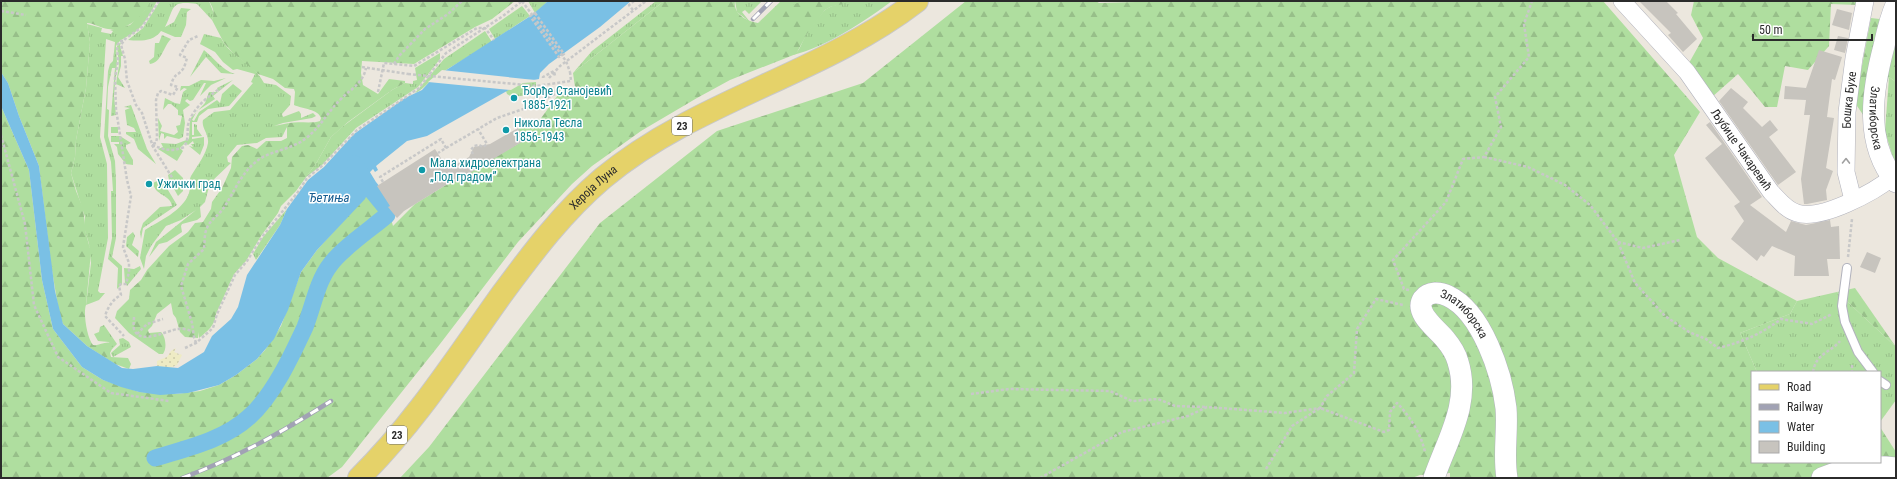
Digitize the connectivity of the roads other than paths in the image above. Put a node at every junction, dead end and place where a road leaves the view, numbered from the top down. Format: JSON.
{"nodes":[{"id":1,"x":917,"y":1,"type":"edge"},
{"id":2,"x":1622,"y":1,"type":"edge"},
{"id":3,"x":1865,"y":1,"type":"edge"},
{"id":4,"x":1896,"y":5,"type":"edge"},
{"id":5,"x":1894,"y":180,"type":"edge"},
{"id":6,"x":1853,"y":200,"type":"junction"},
{"id":7,"x":1847,"y":268,"type":"road end"},
{"id":8,"x":1872,"y":371,"type":"edge"},
{"id":9,"x":1896,"y":468,"type":"edge"},
{"id":10,"x":358,"y":478,"type":"edge"},
{"id":11,"x":1434,"y":478,"type":"edge"},
{"id":12,"x":1507,"y":478,"type":"edge"},
{"id":13,"x":1822,"y":478,"type":"edge"}],
"edges":[{"from":1,"to":10,"type":"main road","name":"Хероја Луна","number":"23"},
{"from":2,"to":6,"type":"street","name":"Љубице Чакаревић"},
{"from":6,"to":3,"type":"street","name":"Бошка Бухе","one_way":true},
{"from":4,"to":5,"type":"street","name":"Златиборска"},
{"from":5,"to":6,"type":"street","name":"Љубице Чакаревић"},
{"from":7,"to":8,"type":"lane"},
{"from":9,"to":13,"type":"street"},
{"from":11,"to":12,"type":"street","name":"Златиборска"}]}
